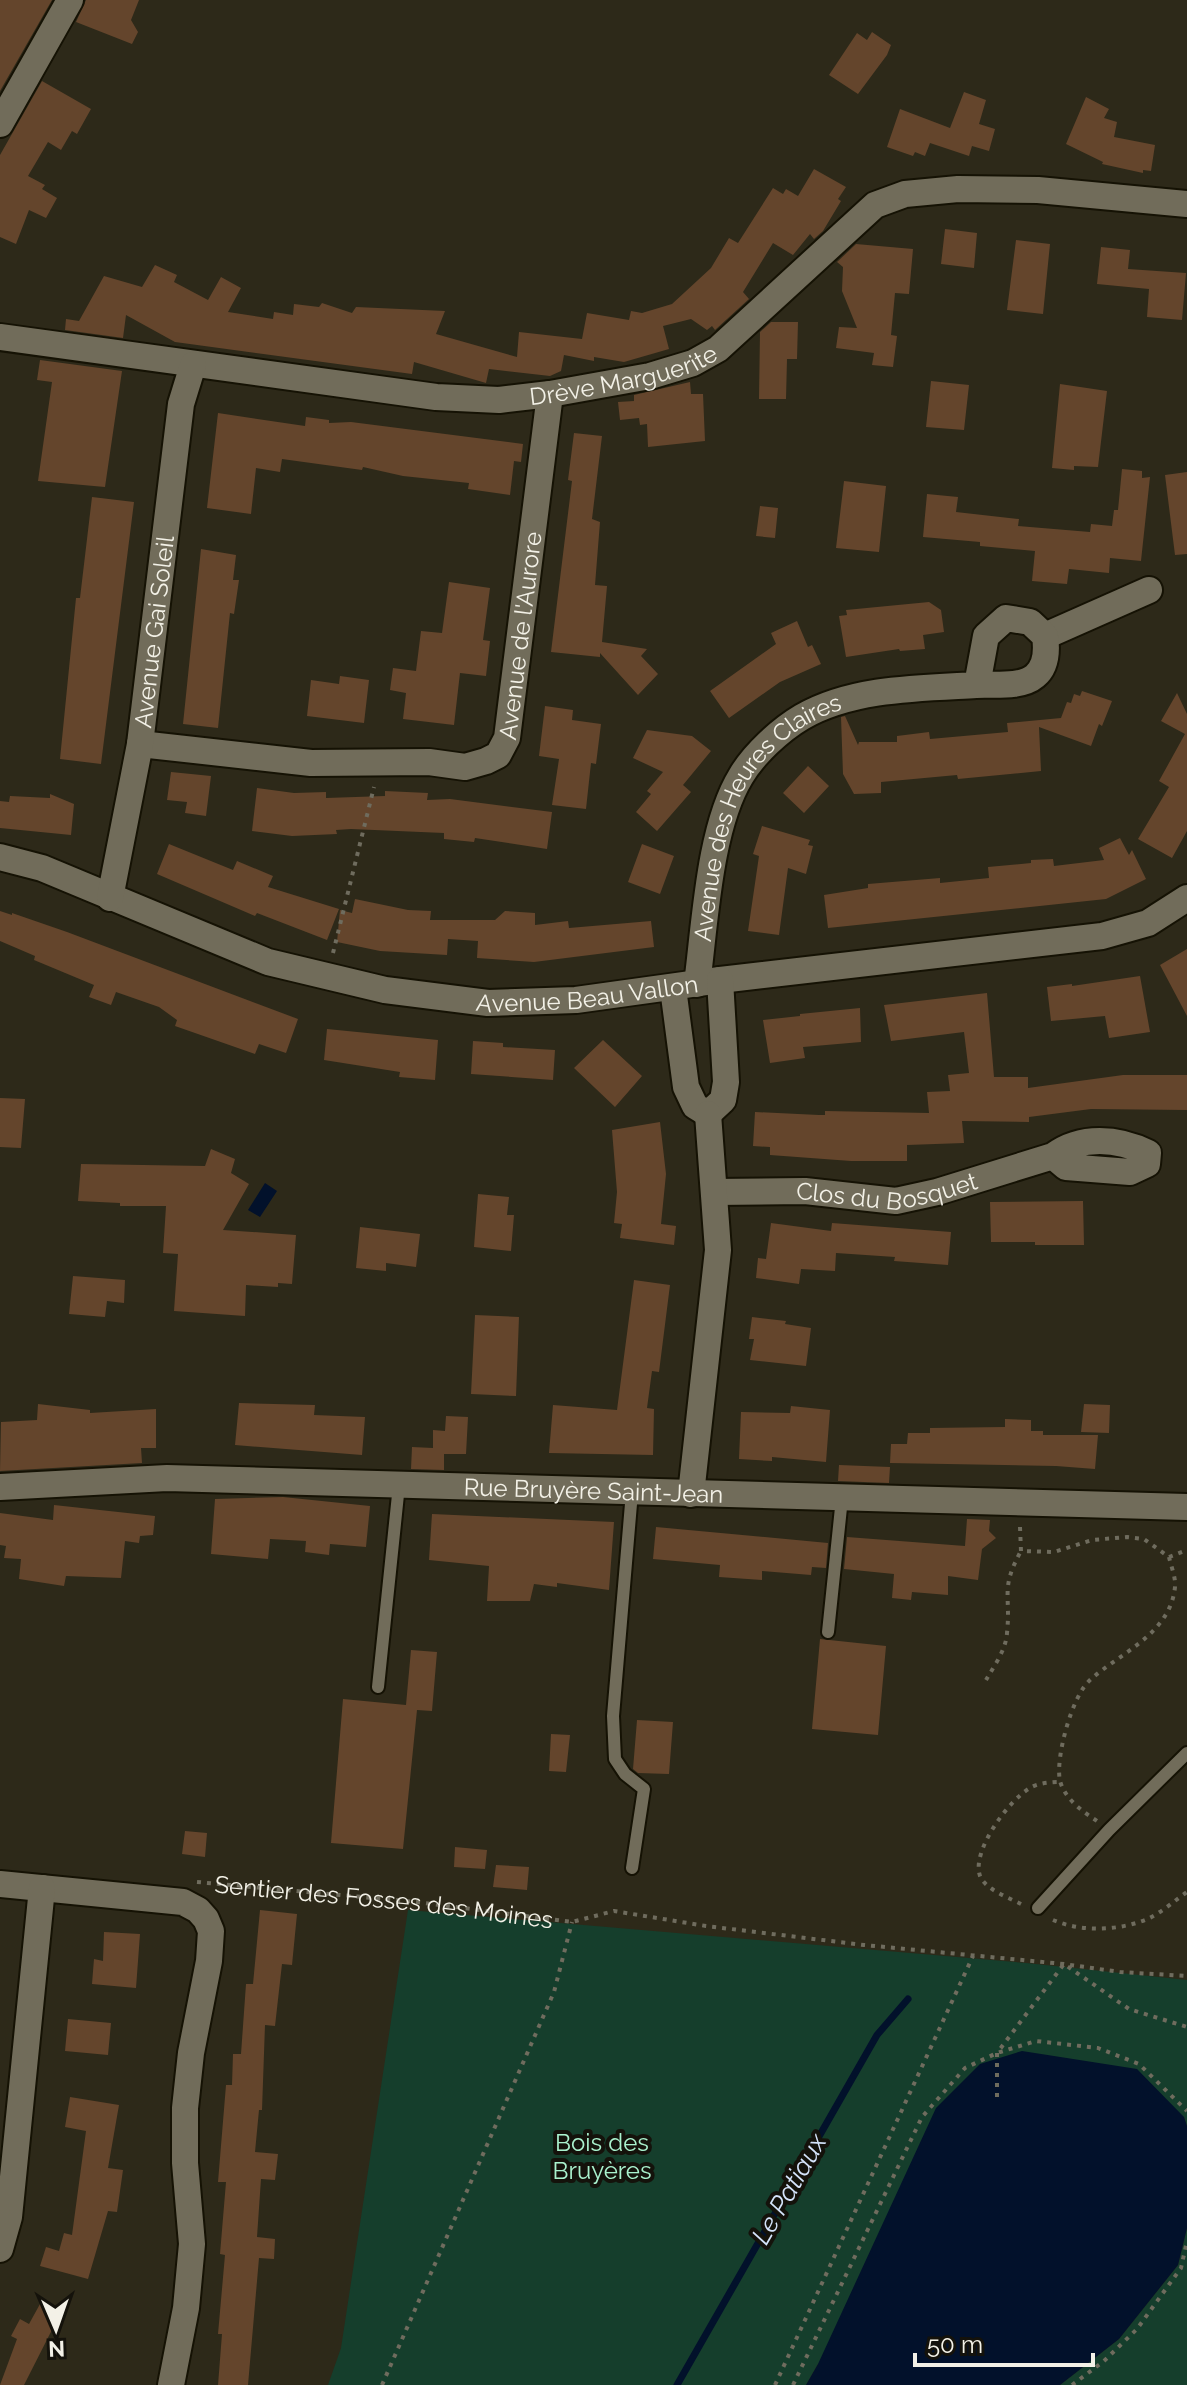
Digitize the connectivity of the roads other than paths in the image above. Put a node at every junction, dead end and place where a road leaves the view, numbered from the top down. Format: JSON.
{"nodes":[{"id":1,"x":70,"y":0,"type":"edge"},
{"id":2,"x":0,"y":124,"type":"edge"},
{"id":3,"x":1187,"y":204,"type":"edge"},
{"id":4,"x":0,"y":337,"type":"edge"},
{"id":5,"x":193,"y":365,"type":"junction"},
{"id":6,"x":550,"y":394,"type":"junction"},
{"id":7,"x":1149,"y":590,"type":"dead end"},
{"id":8,"x":1045,"y":636,"type":"junction"},
{"id":9,"x":977,"y":685,"type":"junction"},
{"id":10,"x":140,"y":744,"type":"junction"},
{"id":11,"x":0,"y":857,"type":"edge"},
{"id":12,"x":110,"y":898,"type":"junction"},
{"id":13,"x":1187,"y":898,"type":"edge"},
{"id":14,"x":697,"y":984,"type":"junction"},
{"id":15,"x":708,"y":1114,"type":"junction"},
{"id":16,"x":1053,"y":1156,"type":"dead end"},
{"id":17,"x":714,"y":1192,"type":"junction"},
{"id":18,"x":399,"y":1485,"type":"junction"},
{"id":19,"x":0,"y":1487,"type":"edge"},
{"id":20,"x":632,"y":1492,"type":"junction"},
{"id":21,"x":691,"y":1494,"type":"junction"},
{"id":22,"x":842,"y":1498,"type":"junction"},
{"id":23,"x":1187,"y":1507,"type":"edge"},
{"id":24,"x":828,"y":1632,"type":"dead end"},
{"id":25,"x":378,"y":1687,"type":"dead end"},
{"id":26,"x":1187,"y":1753,"type":"edge"},
{"id":27,"x":632,"y":1868,"type":"dead end"},
{"id":28,"x":0,"y":1884,"type":"edge"},
{"id":29,"x":42,"y":1888,"type":"junction"},
{"id":30,"x":1038,"y":1908,"type":"road end"},
{"id":31,"x":8,"y":2156,"type":"edge"},
{"id":32,"x":0,"y":2249,"type":"edge"},
{"id":33,"x":171,"y":2385,"type":"edge"}],
"edges":[{"from":1,"to":2,"type":"street"},
{"from":3,"to":6,"type":"street","name":"Drève Marguerite"},
{"from":4,"to":5,"type":"street","name":"Drève Marguerite"},
{"from":5,"to":6,"type":"street","name":"Drève Marguerite"},
{"from":5,"to":10,"type":"street","name":"Avenue Gai Soleil"},
{"from":6,"to":10,"type":"street","name":"Avenue de l'Aurore"},
{"from":7,"to":8,"type":"street"},
{"from":8,"to":9,"type":"street","name":"Avenue des Heures Claires"},
{"from":8,"to":9,"type":"street"},
{"from":9,"to":14,"type":"street","name":"Avenue des Heures Claires"},
{"from":10,"to":12,"type":"street","name":"Avenue Gai Soleil"},
{"from":11,"to":12,"type":"street","name":"Avenue Beau Vallon"},
{"from":12,"to":14,"type":"street","name":"Avenue Beau Vallon"},
{"from":13,"to":14,"type":"street","name":"Avenue Beau Vallon"},
{"from":14,"to":15,"type":"street","name":"Avenue des Heures Claires"},
{"from":14,"to":15,"type":"street","name":"Avenue des Heures Claires"},
{"from":15,"to":17,"type":"street"},
{"from":16,"to":17,"type":"street","name":"Clos du Bosquet"},
{"from":17,"to":21,"type":"street"},
{"from":18,"to":19,"type":"street","name":"Rue Bruyère Saint-Jean"},
{"from":18,"to":20,"type":"street","name":"Rue Bruyère Saint-Jean"},
{"from":18,"to":25,"type":"lane"},
{"from":20,"to":21,"type":"street","name":"Rue Bruyère Saint-Jean"},
{"from":20,"to":27,"type":"lane"},
{"from":21,"to":22,"type":"street","name":"Rue Bruyère Saint-Jean"},
{"from":22,"to":23,"type":"street","name":"Rue Bruyère Saint-Jean"},
{"from":22,"to":24,"type":"lane"},
{"from":26,"to":30,"type":"lane"},
{"from":28,"to":29,"type":"street","name":"Sentier des Fosses des Moines"},
{"from":29,"to":31,"type":"street"},
{"from":29,"to":33,"type":"street","name":"Sentier des Fosses des Moines"},
{"from":31,"to":32,"type":"street"}]}
